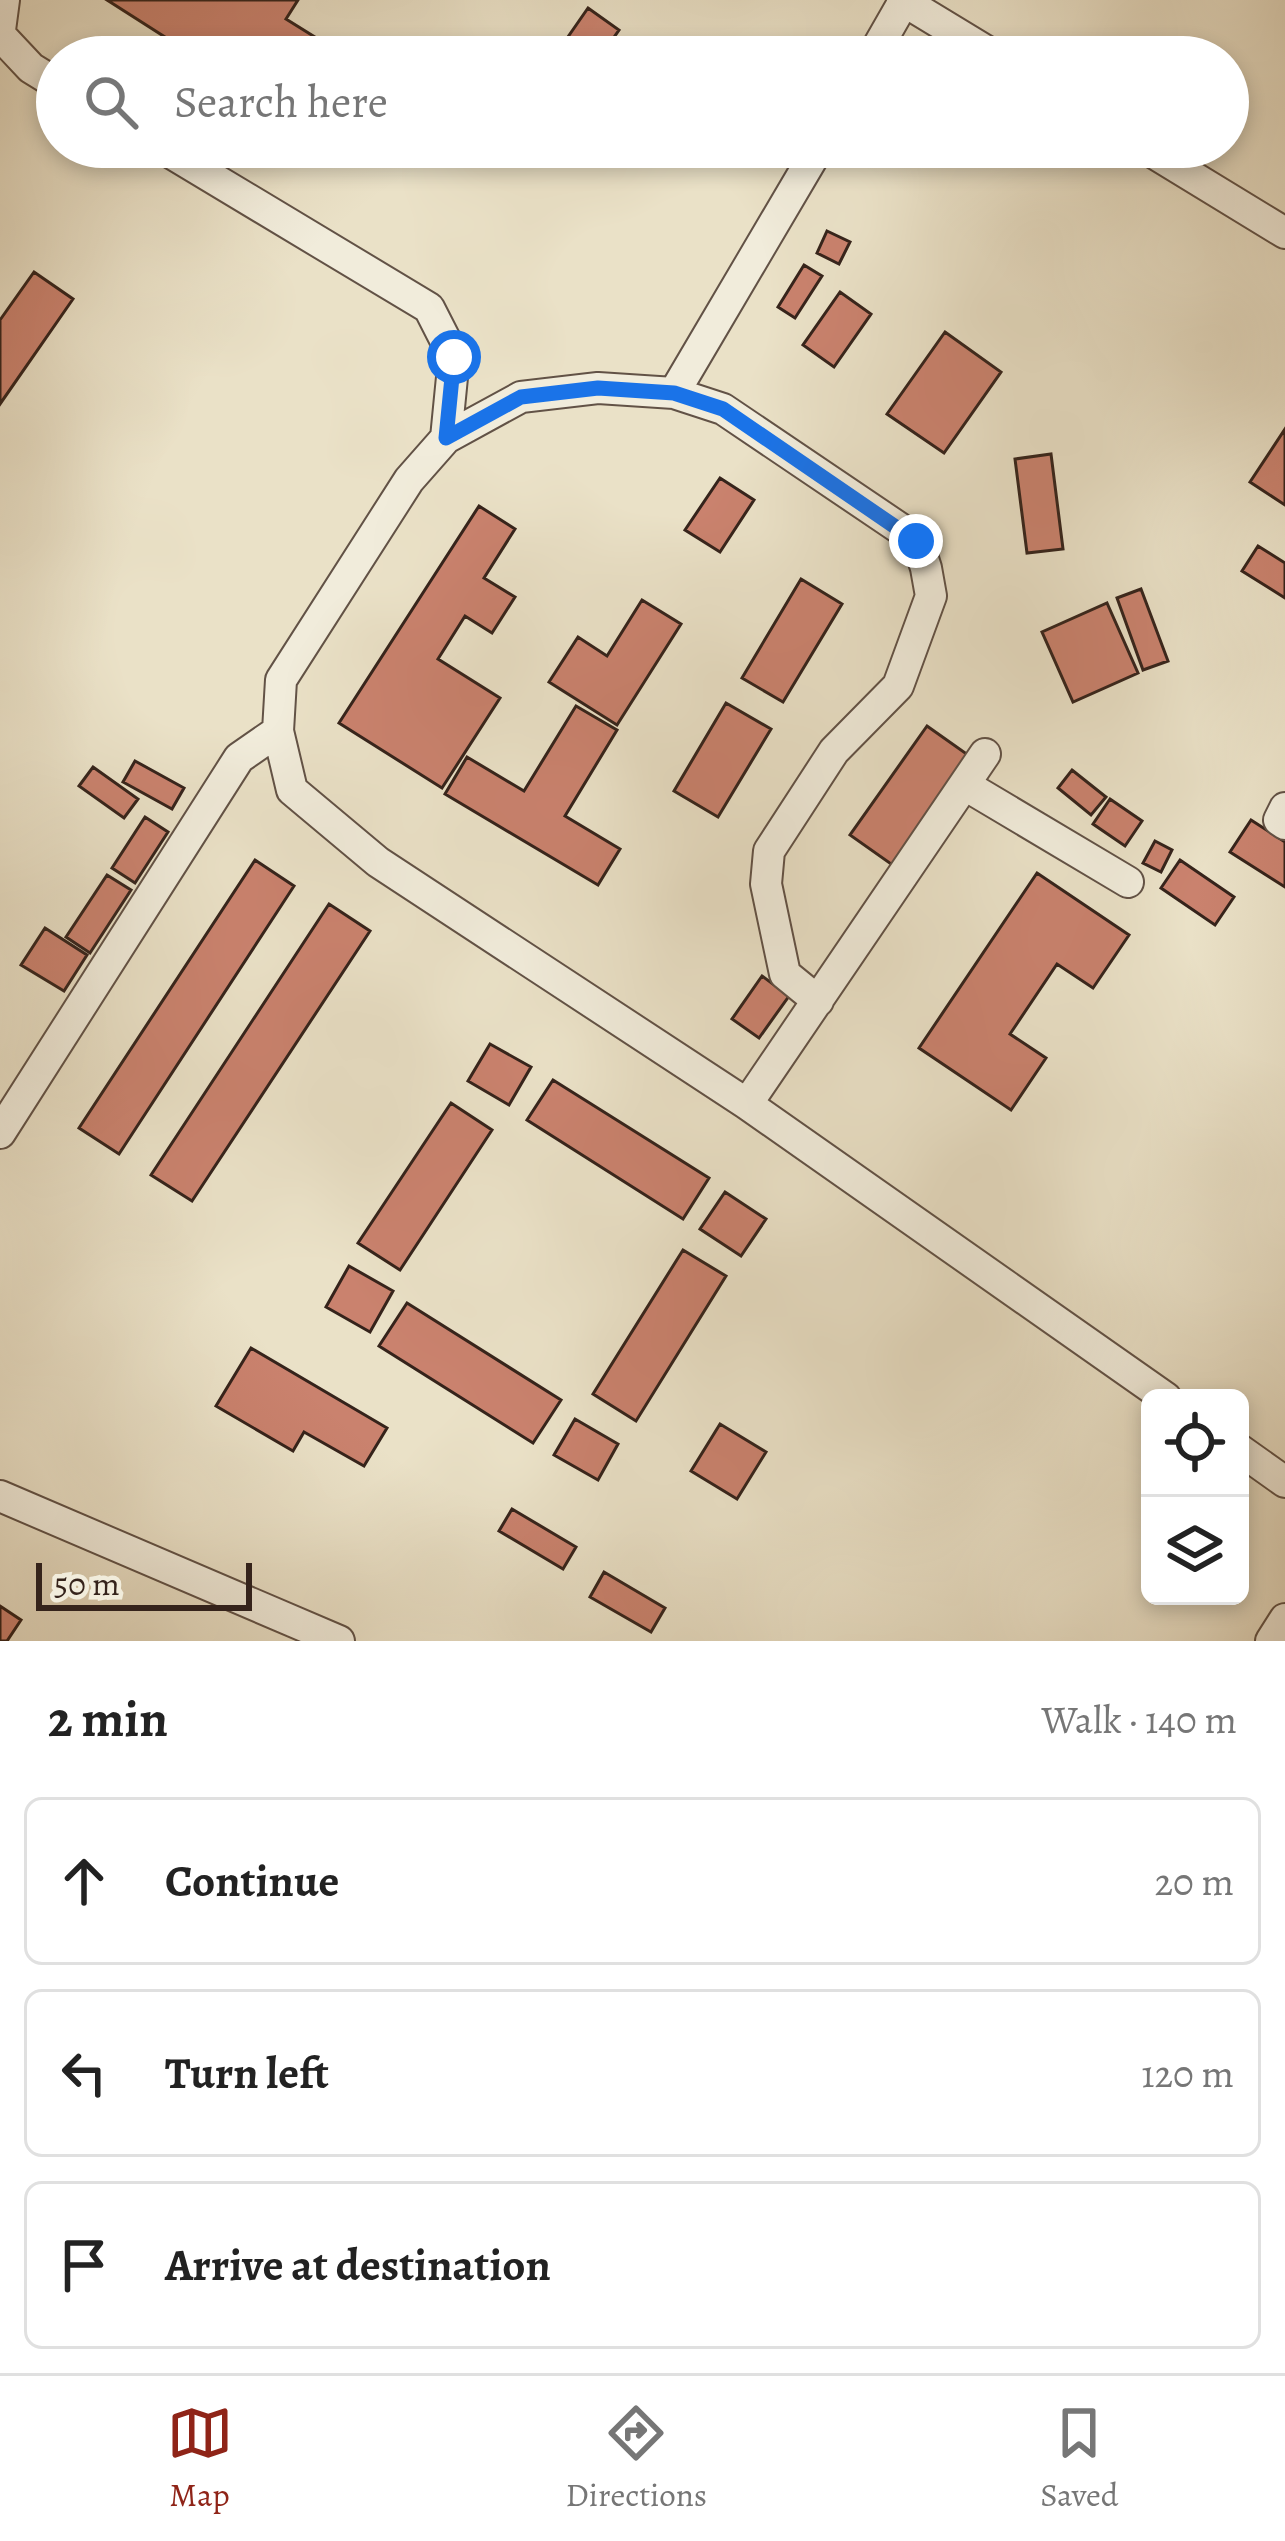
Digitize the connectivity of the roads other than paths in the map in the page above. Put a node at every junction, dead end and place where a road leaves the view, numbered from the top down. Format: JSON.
{"nodes":[{"id":1,"x":4,"y":0,"type":"edge"},
{"id":2,"x":903,"y":1,"type":"edge"},
{"id":3,"x":0,"y":33,"type":"edge"},
{"id":4,"x":884,"y":36,"type":"edge"},
{"id":5,"x":961,"y":36,"type":"edge"},
{"id":6,"x":36,"y":71,"type":"edge"},
{"id":7,"x":196,"y":168,"type":"edge"},
{"id":8,"x":807,"y":168,"type":"edge"},
{"id":9,"x":1178,"y":168,"type":"edge"},
{"id":10,"x":1285,"y":233,"type":"edge"},
{"id":11,"x":674,"y":393,"type":"junction"},
{"id":12,"x":446,"y":438,"type":"junction"},
{"id":13,"x":278,"y":731,"type":"junction"},
{"id":14,"x":986,"y":754,"type":"dead end"},
{"id":15,"x":965,"y":785,"type":"junction"},
{"id":16,"x":1285,"y":808,"type":"edge"},
{"id":17,"x":1285,"y":824,"type":"edge"},
{"id":18,"x":1128,"y":882,"type":"dead end"},
{"id":19,"x":818,"y":1001,"type":"junction"},
{"id":20,"x":747,"y":1104,"type":"junction"},
{"id":21,"x":0,"y":1133,"type":"edge"},
{"id":22,"x":1153,"y":1389,"type":"edge"},
{"id":23,"x":1249,"y":1456,"type":"edge"},
{"id":24,"x":1285,"y":1482,"type":"edge"},
{"id":25,"x":0,"y":1496,"type":"edge"},
{"id":26,"x":1285,"y":1619,"type":"edge"},
{"id":27,"x":339,"y":1641,"type":"edge"},
{"id":28,"x":1271,"y":1641,"type":"edge"}],
"edges":[{"from":1,"to":3,"type":"lane"},
{"from":2,"to":4,"type":"lane"},
{"from":2,"to":5,"type":"lane"},
{"from":3,"to":6,"type":"lane"},
{"from":7,"to":12,"type":"lane"},
{"from":8,"to":11,"type":"lane"},
{"from":9,"to":10,"type":"lane"},
{"from":11,"to":12,"type":"lane"},
{"from":11,"to":19,"type":"lane"},
{"from":12,"to":13,"type":"lane"},
{"from":13,"to":20,"type":"lane"},
{"from":13,"to":21,"type":"lane"},
{"from":14,"to":15,"type":"lane"},
{"from":15,"to":18,"type":"lane"},
{"from":15,"to":19,"type":"lane"},
{"from":16,"to":17,"type":"lane"},
{"from":19,"to":20,"type":"lane"},
{"from":20,"to":22,"type":"lane"},
{"from":23,"to":24,"type":"lane"},
{"from":25,"to":27,"type":"lane"},
{"from":26,"to":28,"type":"lane"}]}
